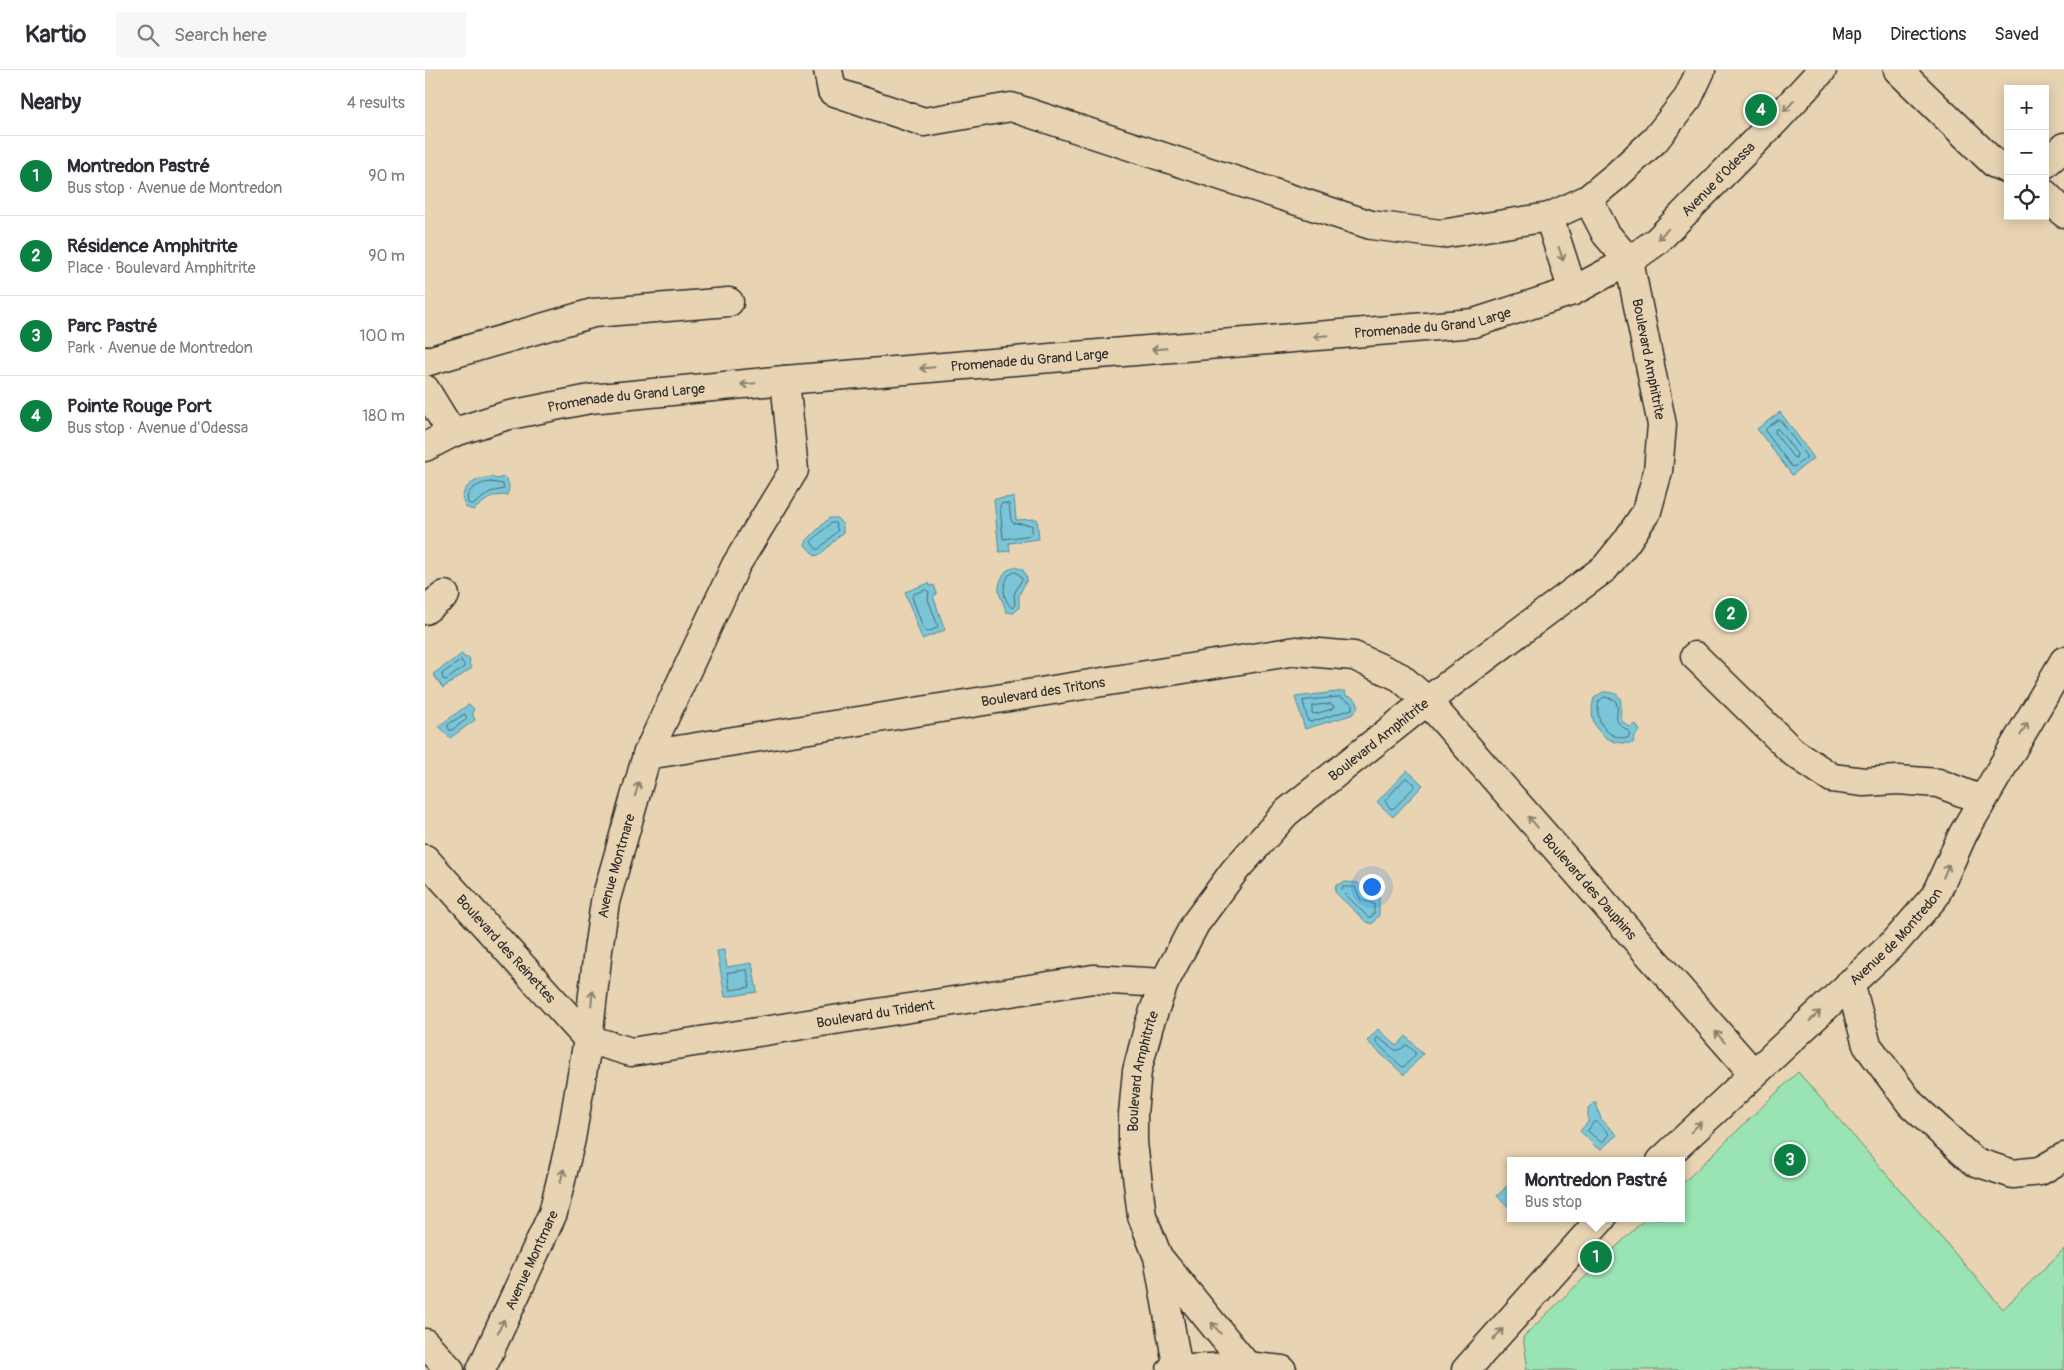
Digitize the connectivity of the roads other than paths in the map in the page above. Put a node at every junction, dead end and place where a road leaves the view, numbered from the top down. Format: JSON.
{"nodes":[{"id":1,"x":827,"y":70,"type":"edge"},
{"id":2,"x":1701,"y":70,"type":"edge"},
{"id":3,"x":1822,"y":70,"type":"edge"},
{"id":4,"x":1898,"y":70,"type":"edge"},
{"id":5,"x":2064,"y":147,"type":"edge"},
{"id":6,"x":2049,"y":160,"type":"edge"},
{"id":7,"x":2004,"y":167,"type":"edge"},
{"id":8,"x":2049,"y":198,"type":"edge"},
{"id":9,"x":1588,"y":199,"type":"junction"},
{"id":10,"x":2064,"y":213,"type":"edge"},
{"id":11,"x":1549,"y":217,"type":"junction"},
{"id":12,"x":1629,"y":261,"type":"junction"},
{"id":13,"x":1573,"y":291,"type":"junction"},
{"id":14,"x":729,"y":302,"type":"dead end"},
{"id":15,"x":425,"y":362,"type":"edge"},
{"id":16,"x":785,"y":380,"type":"junction"},
{"id":17,"x":425,"y":389,"type":"edge"},
{"id":18,"x":453,"y":433,"type":"junction"},
{"id":19,"x":425,"y":447,"type":"edge"},
{"id":20,"x":1695,"y":656,"type":"dead end"},
{"id":21,"x":2064,"y":661,"type":"edge"},
{"id":22,"x":1427,"y":701,"type":"junction"},
{"id":23,"x":647,"y":755,"type":"junction"},
{"id":24,"x":1982,"y":800,"type":"junction"},
{"id":25,"x":425,"y":858,"type":"edge"},
{"id":26,"x":1164,"y":983,"type":"junction"},
{"id":27,"x":1850,"y":984,"type":"junction"},
{"id":28,"x":588,"y":1039,"type":"junction"},
{"id":29,"x":1753,"y":1073,"type":"junction"},
{"id":30,"x":1665,"y":1157,"type":"edge"},
{"id":31,"x":2064,"y":1157,"type":"edge"},
{"id":32,"x":1598,"y":1222,"type":"edge"},
{"id":33,"x":1158,"y":1257,"type":"junction"},
{"id":34,"x":425,"y":1342,"type":"edge"},
{"id":35,"x":1247,"y":1366,"type":"junction"},
{"id":36,"x":450,"y":1370,"type":"edge"},
{"id":37,"x":481,"y":1370,"type":"edge"},
{"id":38,"x":1171,"y":1370,"type":"edge"},
{"id":39,"x":1179,"y":1370,"type":"edge"},
{"id":40,"x":1282,"y":1370,"type":"edge"},
{"id":41,"x":1466,"y":1370,"type":"edge"}],
"edges":[{"from":1,"to":11,"type":"street"},
{"from":2,"to":9,"type":"street"},
{"from":3,"to":12,"type":"street","name":"Avenue d'Odessa","one_way":true},
{"from":4,"to":7,"type":"street"},
{"from":5,"to":6,"type":"street"},
{"from":8,"to":10,"type":"street"},
{"from":9,"to":11,"type":"street"},
{"from":9,"to":12,"type":"street"},
{"from":11,"to":13,"type":"street","one_way":true},
{"from":12,"to":13,"type":"street","name":"Promenade du Grand Large"},
{"from":12,"to":22,"type":"street","name":"Boulevard Amphitrite"},
{"from":13,"to":16,"type":"street","name":"Promenade du Grand Large","one_way":true},
{"from":14,"to":15,"type":"street"},
{"from":16,"to":18,"type":"street","name":"Promenade du Grand Large","one_way":true},
{"from":16,"to":23,"type":"street","name":"Avenue Montmare"},
{"from":17,"to":18,"type":"street"},
{"from":18,"to":19,"type":"street","name":"Promenade du Grand Large"},
{"from":20,"to":24,"type":"street"},
{"from":24,"to":21,"type":"street","name":"Avenue de Montredon","one_way":true},
{"from":22,"to":23,"type":"street","name":"Boulevard des Tritons"},
{"from":22,"to":26,"type":"street","name":"Boulevard Amphitrite"},
{"from":29,"to":22,"type":"street","name":"Boulevard des Dauphins","one_way":true},
{"from":28,"to":23,"type":"street","name":"Avenue Montmare","one_way":true},
{"from":27,"to":24,"type":"street","name":"Avenue de Montredon","one_way":true},
{"from":25,"to":28,"type":"street","name":"Boulevard des Reinettes"},
{"from":26,"to":28,"type":"street","name":"Boulevard du Trident"},
{"from":26,"to":33,"type":"street","name":"Boulevard Amphitrite"},
{"from":29,"to":27,"type":"street","name":"Avenue de Montredon","one_way":true},
{"from":27,"to":31,"type":"street"},
{"from":37,"to":28,"type":"street","name":"Avenue Montmare","one_way":true},
{"from":30,"to":29,"type":"street","name":"Avenue de Montredon","one_way":true},
{"from":41,"to":32,"type":"street","one_way":true},
{"from":35,"to":33,"type":"street","name":"Boulevard Amphitrite","one_way":true},
{"from":33,"to":39,"type":"street","name":"Boulevard Amphitrite"},
{"from":34,"to":36,"type":"street"},
{"from":35,"to":39,"type":"street"},
{"from":35,"to":40,"type":"street"},
{"from":38,"to":39,"type":"street"}]}
